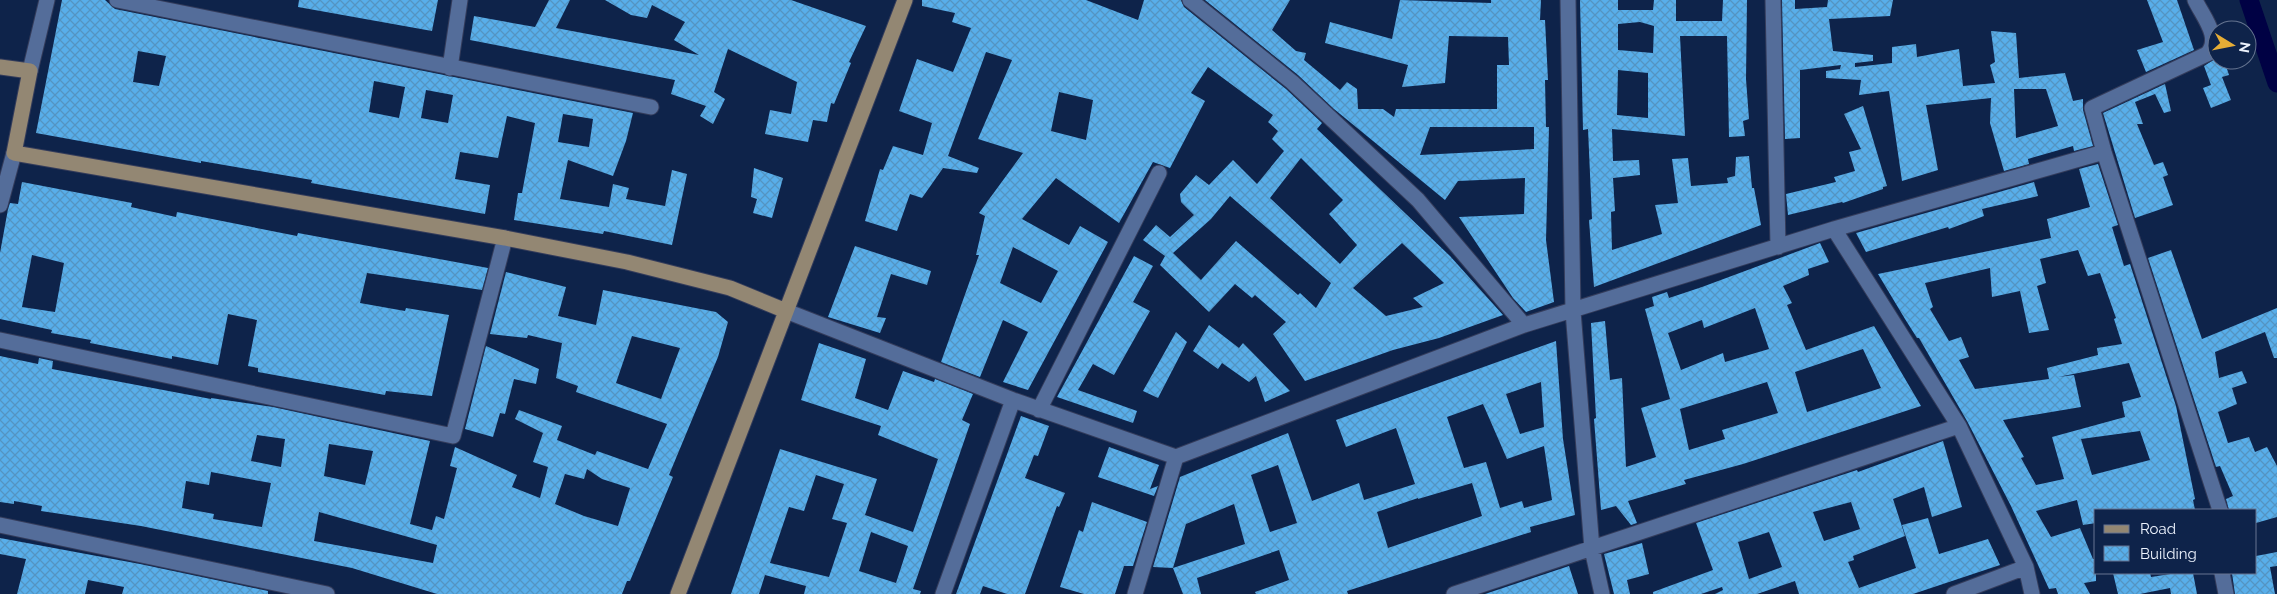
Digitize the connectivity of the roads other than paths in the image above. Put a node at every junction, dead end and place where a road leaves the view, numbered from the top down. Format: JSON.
{"nodes":[{"id":1,"x":47,"y":0,"type":"edge"},
{"id":2,"x":117,"y":0,"type":"edge"},
{"id":3,"x":460,"y":0,"type":"edge"},
{"id":4,"x":905,"y":0,"type":"edge"},
{"id":5,"x":1190,"y":0,"type":"edge"},
{"id":6,"x":1568,"y":0,"type":"edge"},
{"id":7,"x":1773,"y":0,"type":"edge"},
{"id":8,"x":2195,"y":0,"type":"edge"},
{"id":9,"x":0,"y":67,"type":"edge"},
{"id":10,"x":450,"y":68,"type":"junction"},
{"id":11,"x":30,"y":72,"type":"junction"},
{"id":12,"x":651,"y":107,"type":"dead end"},
{"id":13,"x":2104,"y":152,"type":"junction"},
{"id":14,"x":14,"y":153,"type":"junction"},
{"id":15,"x":1159,"y":173,"type":"dead end"},
{"id":16,"x":0,"y":205,"type":"edge"},
{"id":17,"x":1834,"y":229,"type":"junction"},
{"id":18,"x":505,"y":238,"type":"junction"},
{"id":19,"x":1778,"y":247,"type":"junction"},
{"id":20,"x":786,"y":311,"type":"junction"},
{"id":21,"x":1573,"y":311,"type":"junction"},
{"id":22,"x":1524,"y":324,"type":"junction"},
{"id":23,"x":0,"y":340,"type":"edge"},
{"id":24,"x":1013,"y":400,"type":"junction"},
{"id":25,"x":1039,"y":410,"type":"junction"},
{"id":26,"x":1959,"y":426,"type":"junction"},
{"id":27,"x":1176,"y":457,"type":"junction"},
{"id":28,"x":2220,"y":509,"type":"edge"},
{"id":29,"x":0,"y":525,"type":"edge"},
{"id":30,"x":1592,"y":549,"type":"junction"},
{"id":31,"x":2026,"y":567,"type":"junction"},
{"id":32,"x":2222,"y":574,"type":"edge"},
{"id":33,"x":327,"y":594,"type":"edge"},
{"id":34,"x":678,"y":594,"type":"edge"},
{"id":35,"x":943,"y":594,"type":"edge"},
{"id":36,"x":1135,"y":594,"type":"edge"},
{"id":37,"x":1454,"y":594,"type":"edge"},
{"id":38,"x":1602,"y":594,"type":"edge"},
{"id":39,"x":1954,"y":594,"type":"edge"},
{"id":40,"x":2032,"y":594,"type":"edge"},
{"id":41,"x":2226,"y":594,"type":"edge"}],
"edges":[{"from":1,"to":11,"type":"street"},
{"from":2,"to":10,"type":"street"},
{"from":3,"to":10,"type":"street"},
{"from":4,"to":20,"type":"main road"},
{"from":5,"to":22,"type":"street"},
{"from":6,"to":21,"type":"street"},
{"from":7,"to":19,"type":"street"},
{"from":8,"to":13,"type":"street"},
{"from":9,"to":11,"type":"main road"},
{"from":10,"to":12,"type":"street"},
{"from":11,"to":14,"type":"main road"},
{"from":13,"to":17,"type":"street"},
{"from":13,"to":28,"type":"street"},
{"from":14,"to":16,"type":"street"},
{"from":14,"to":18,"type":"main road"},
{"from":15,"to":25,"type":"street"},
{"from":17,"to":19,"type":"street"},
{"from":17,"to":26,"type":"street"},
{"from":18,"to":20,"type":"main road"},
{"from":18,"to":23,"type":"street"},
{"from":19,"to":21,"type":"street"},
{"from":20,"to":24,"type":"street"},
{"from":20,"to":34,"type":"main road"},
{"from":21,"to":22,"type":"street"},
{"from":21,"to":30,"type":"street"},
{"from":22,"to":27,"type":"street"},
{"from":24,"to":25,"type":"street"},
{"from":24,"to":35,"type":"street"},
{"from":25,"to":27,"type":"street"},
{"from":26,"to":30,"type":"street"},
{"from":26,"to":31,"type":"street"},
{"from":27,"to":36,"type":"street"},
{"from":29,"to":33,"type":"street"},
{"from":30,"to":37,"type":"street"},
{"from":30,"to":38,"type":"street"},
{"from":31,"to":39,"type":"street"},
{"from":31,"to":40,"type":"street"},
{"from":32,"to":41,"type":"street"}]}
